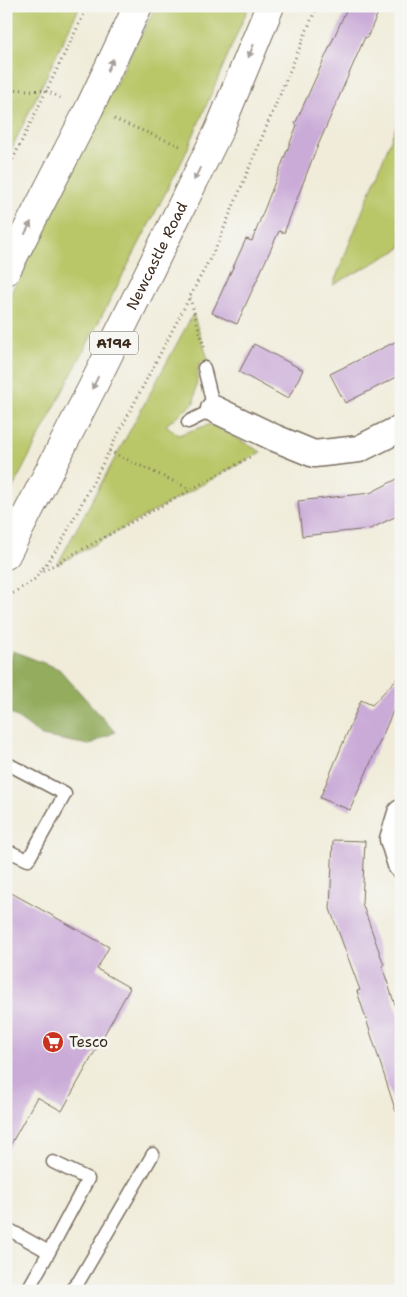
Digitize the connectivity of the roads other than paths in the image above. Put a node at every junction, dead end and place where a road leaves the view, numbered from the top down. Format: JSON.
{"nodes":[{"id":1,"x":138,"y":6,"type":"edge"},
{"id":2,"x":270,"y":6,"type":"edge"},
{"id":3,"x":6,"y":271,"type":"edge"},
{"id":4,"x":204,"y":368,"type":"road end"},
{"id":5,"x":214,"y":409,"type":"junction"},
{"id":6,"x":188,"y":422,"type":"dead end"},
{"id":7,"x":401,"y":428,"type":"edge"},
{"id":8,"x":6,"y":555,"type":"edge"},
{"id":9,"x":6,"y":763,"type":"edge"},
{"id":10,"x":401,"y":813,"type":"edge"},
{"id":11,"x":6,"y":850,"type":"edge"},
{"id":12,"x":401,"y":865,"type":"edge"},
{"id":13,"x":153,"y":1154,"type":"dead end"},
{"id":14,"x":53,"y":1162,"type":"dead end"},
{"id":15,"x":6,"y":1228,"type":"edge"},
{"id":16,"x":49,"y":1252,"type":"junction"},
{"id":17,"x":27,"y":1291,"type":"edge"},
{"id":18,"x":70,"y":1291,"type":"edge"}],
"edges":[{"from":3,"to":1,"type":"main road","one_way":true},
{"from":2,"to":8,"type":"main road","name":"Newcastle Road","number":"A194","one_way":true},
{"from":4,"to":5,"type":"lane"},
{"from":5,"to":6,"type":"lane"},
{"from":5,"to":7,"type":"street"},
{"from":9,"to":11,"type":"lane"},
{"from":10,"to":12,"type":"street"},
{"from":13,"to":18,"type":"lane"},
{"from":14,"to":16,"type":"lane"},
{"from":15,"to":16,"type":"lane"},
{"from":16,"to":17,"type":"lane"}]}
